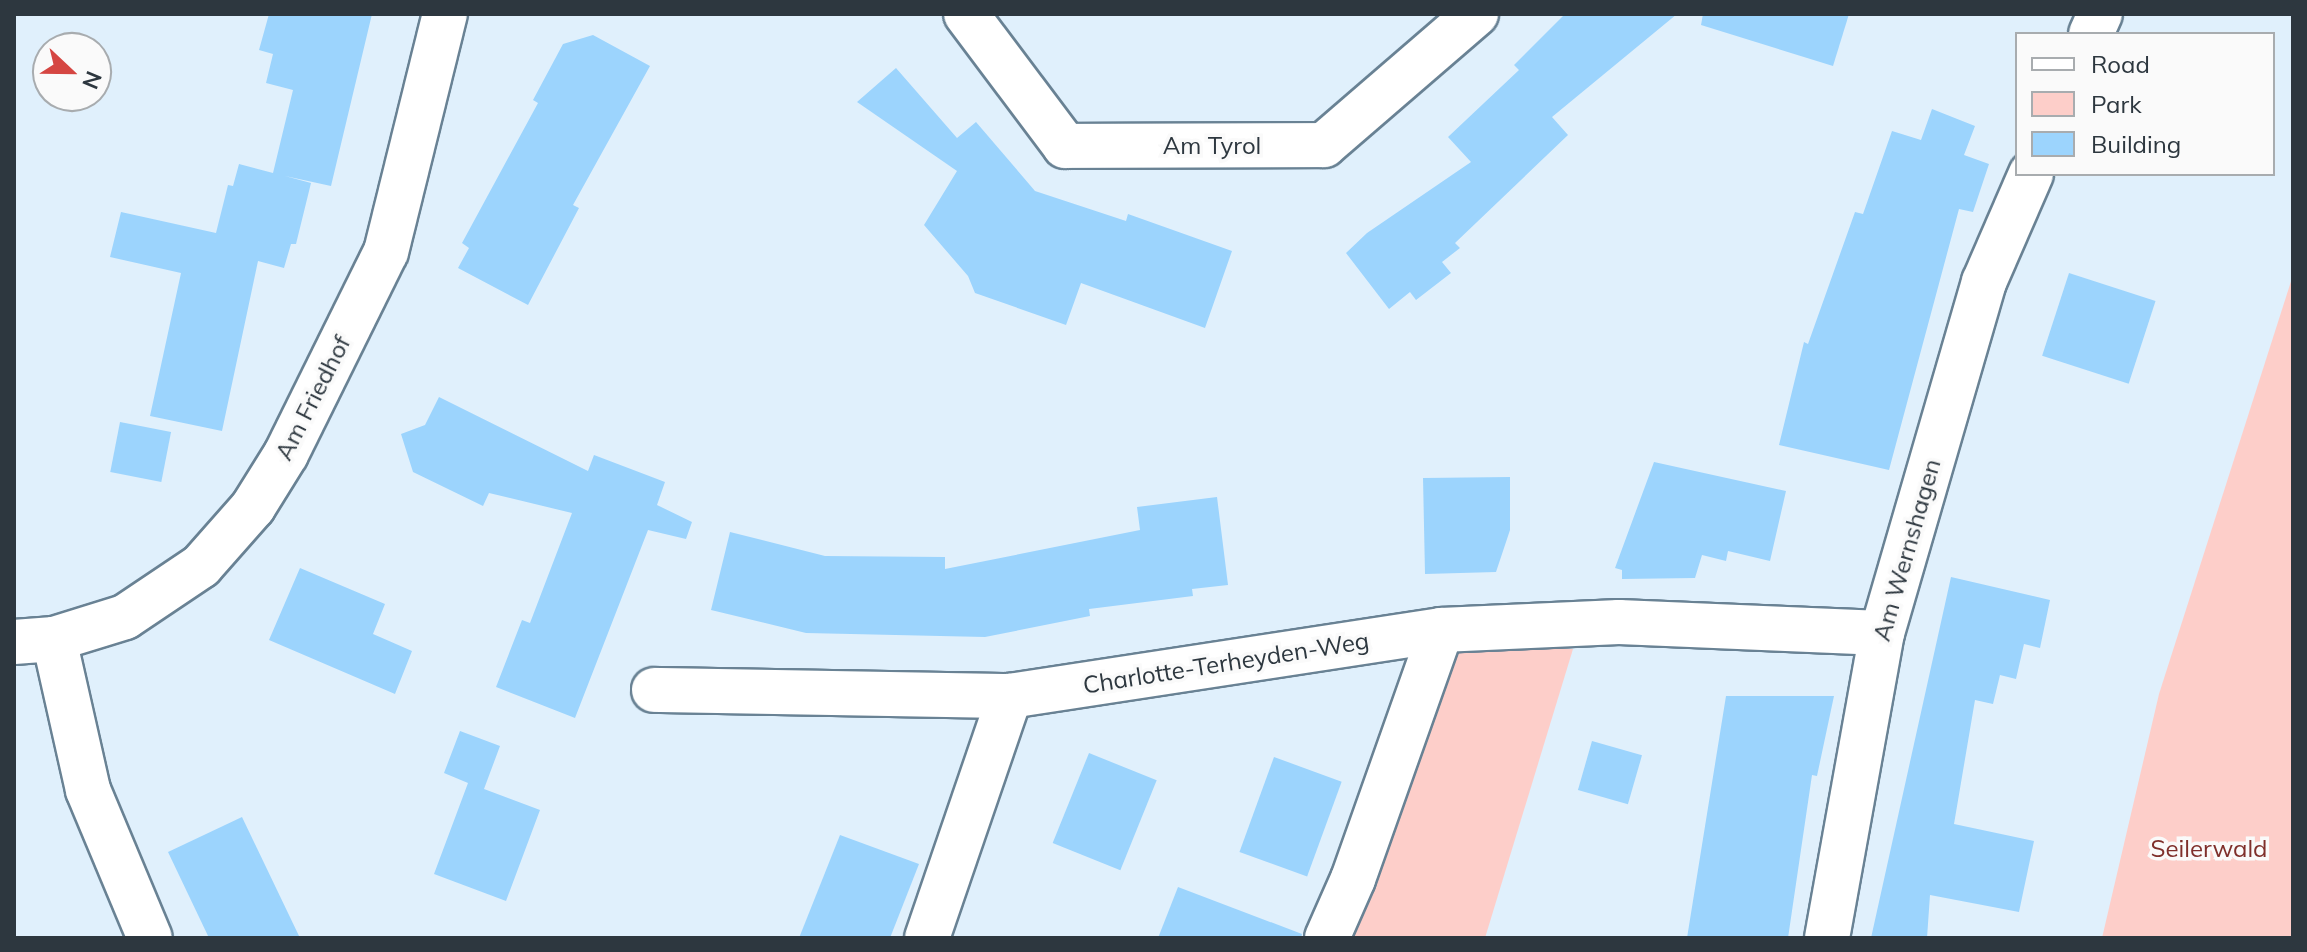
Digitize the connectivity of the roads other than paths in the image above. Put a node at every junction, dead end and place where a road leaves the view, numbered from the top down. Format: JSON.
{"nodes":[{"id":1,"x":445,"y":14,"type":"edge"},
{"id":2,"x":966,"y":14,"type":"edge"},
{"id":3,"x":1476,"y":14,"type":"edge"},
{"id":4,"x":2030,"y":176,"type":"edge"},
{"id":5,"x":1441,"y":630,"type":"junction"},
{"id":6,"x":1882,"y":633,"type":"junction"},
{"id":7,"x":34,"y":640,"type":"edge"},
{"id":8,"x":654,"y":690,"type":"dead end"},
{"id":9,"x":1010,"y":696,"type":"junction"},
{"id":10,"x":150,"y":938,"type":"edge"},
{"id":11,"x":927,"y":938,"type":"edge"},
{"id":12,"x":1327,"y":938,"type":"edge"},
{"id":13,"x":1827,"y":938,"type":"edge"}],
"edges":[{"from":1,"to":7,"type":"street","name":"Am Friedhof"},
{"from":2,"to":3,"type":"street","name":"Am Tyrol"},
{"from":4,"to":6,"type":"street","name":"Am Wernshagen"},
{"from":5,"to":6,"type":"street","name":"Charlotte-Terheyden-Weg"},
{"from":5,"to":9,"type":"street","name":"Charlotte-Terheyden-Weg"},
{"from":5,"to":12,"type":"street"},
{"from":6,"to":13,"type":"street","name":"Am Wernshagen"},
{"from":7,"to":10,"type":"street"},
{"from":8,"to":9,"type":"street","name":"Charlotte-Terheyden-Weg"},
{"from":9,"to":11,"type":"street"}]}
